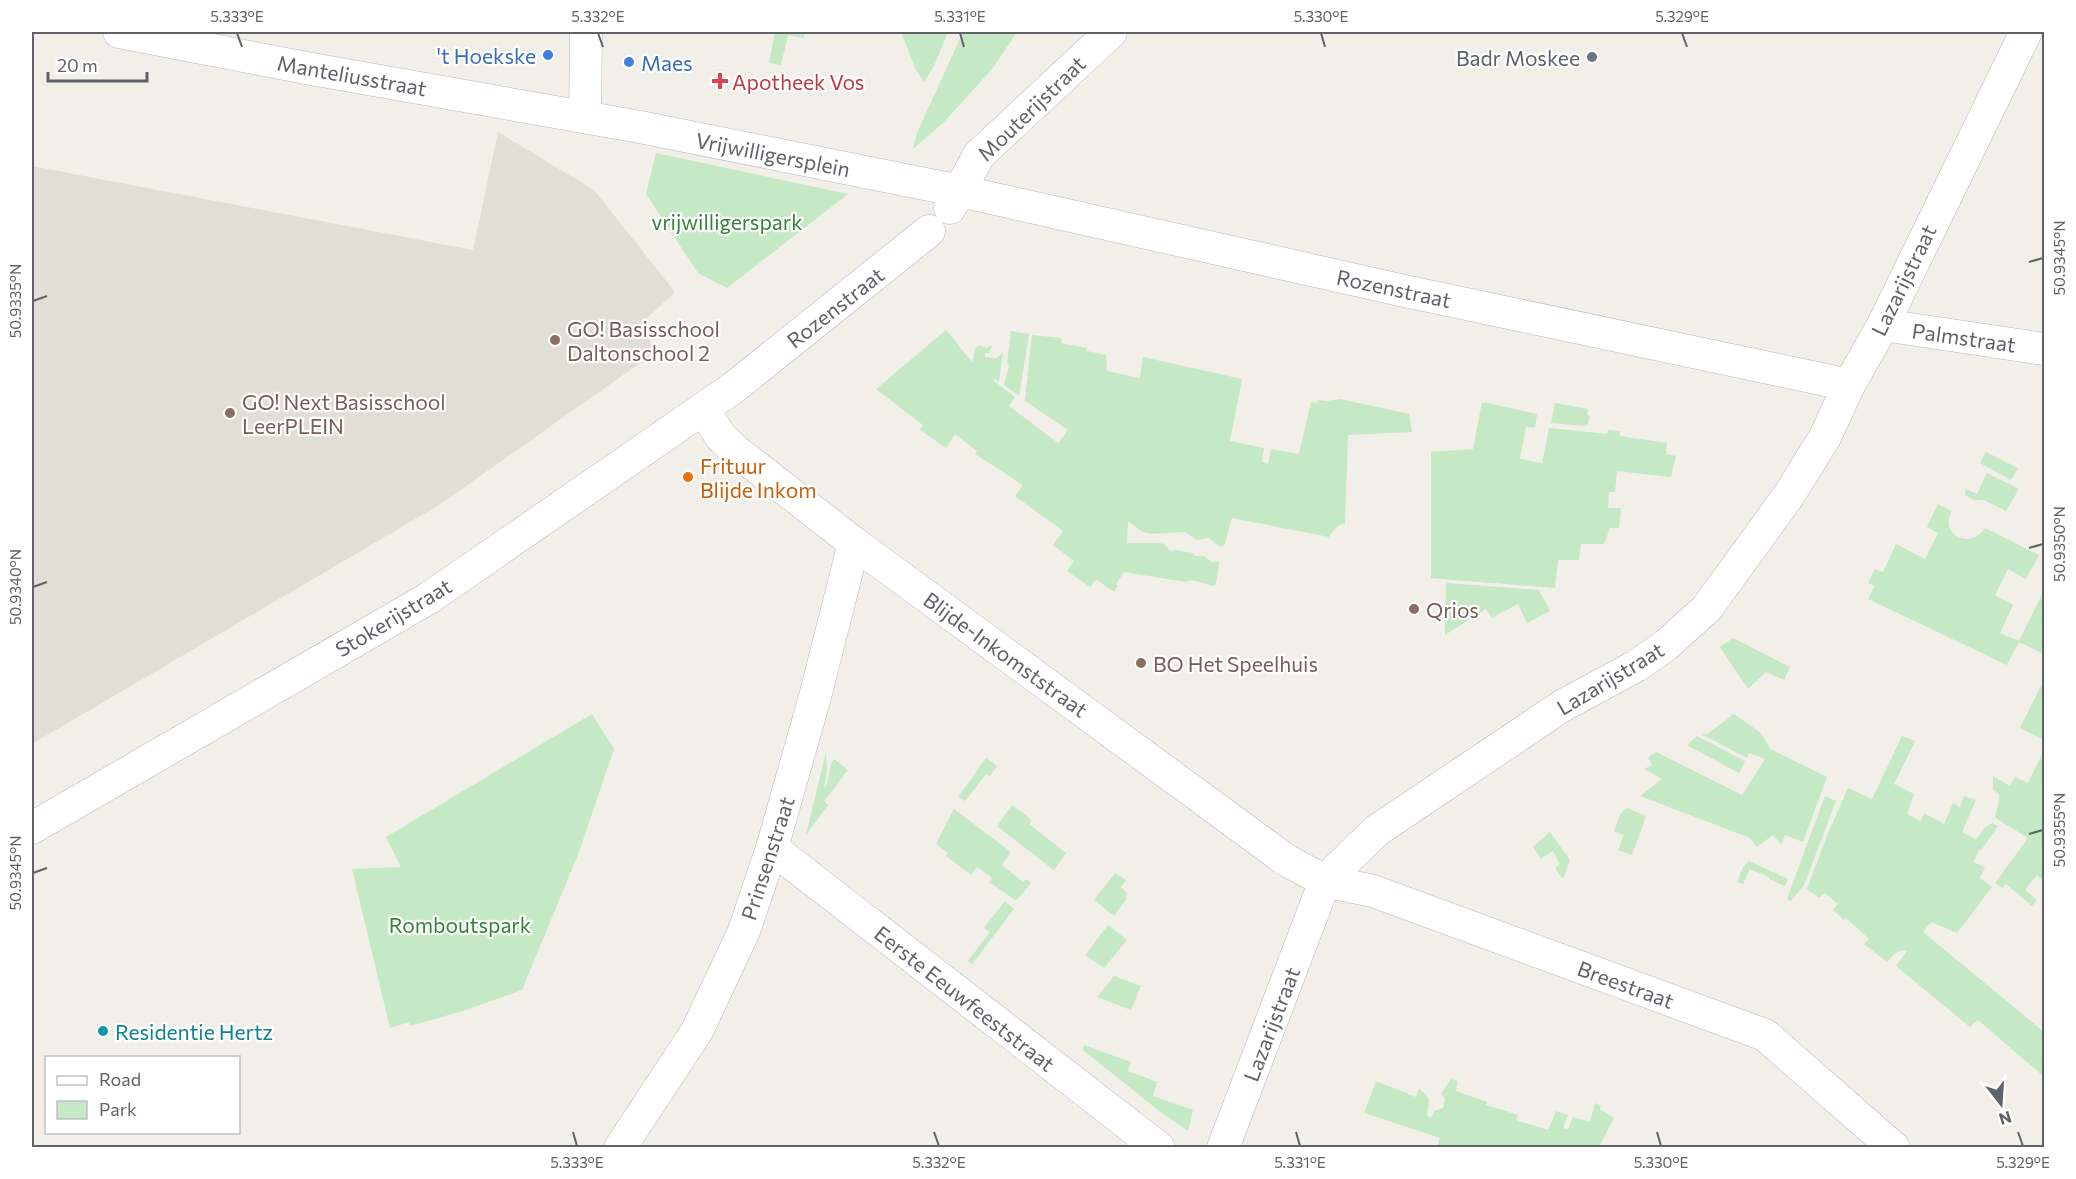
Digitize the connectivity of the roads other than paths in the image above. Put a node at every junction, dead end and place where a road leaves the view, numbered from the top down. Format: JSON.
{"nodes":[{"id":1,"x":119,"y":32,"type":"edge"},
{"id":2,"x":586,"y":32,"type":"edge"},
{"id":3,"x":1110,"y":32,"type":"edge"},
{"id":4,"x":2026,"y":32,"type":"edge"},
{"id":5,"x":585,"y":117,"type":"junction"},
{"id":6,"x":946,"y":210,"type":"junction"},
{"id":7,"x":1883,"y":325,"type":"junction"},
{"id":8,"x":2044,"y":349,"type":"edge"},
{"id":9,"x":740,"y":382,"type":"joint"},
{"id":10,"x":1849,"y":385,"type":"junction"},
{"id":11,"x":703,"y":409,"type":"junction"},
{"id":12,"x":855,"y":543,"type":"junction"},
{"id":13,"x":32,"y":828,"type":"edge"},
{"id":14,"x":772,"y":848,"type":"junction"},
{"id":15,"x":1325,"y":880,"type":"junction"},
{"id":16,"x":620,"y":1148,"type":"edge"},
{"id":17,"x":1160,"y":1148,"type":"edge"},
{"id":18,"x":1223,"y":1148,"type":"edge"},
{"id":19,"x":1894,"y":1148,"type":"edge"}],
"edges":[{"from":1,"to":5,"type":"street","name":"Manteliusstraat"},
{"from":2,"to":5,"type":"street"},
{"from":3,"to":6,"type":"street","name":"Mouterijstraat"},
{"from":4,"to":7,"type":"street","name":"Lazarijstraat"},
{"from":5,"to":6,"type":"street","name":"Vrijwilligersplein"},
{"from":6,"to":9,"type":"street","name":"Rozenstraat"},
{"from":6,"to":10,"type":"street","name":"Rozenstraat"},
{"from":7,"to":8,"type":"street","name":"Palmstraat"},
{"from":7,"to":10,"type":"street","name":"Lazarijstraat"},
{"from":9,"to":11,"type":"street","name":"Stokerijstraat"},
{"from":10,"to":15,"type":"street","name":"Lazarijstraat"},
{"from":11,"to":12,"type":"street","name":"Blijde-Inkomststraat"},
{"from":11,"to":13,"type":"street","name":"Stokerijstraat"},
{"from":12,"to":14,"type":"street","name":"Prinsenstraat"},
{"from":12,"to":15,"type":"street","name":"Blijde-Inkomststraat"},
{"from":14,"to":16,"type":"street","name":"Prinsenstraat"},
{"from":14,"to":17,"type":"street","name":"Eerste Eeuwfeeststraat"},
{"from":15,"to":18,"type":"street","name":"Lazarijstraat"},
{"from":15,"to":19,"type":"street","name":"Breestraat"}]}
